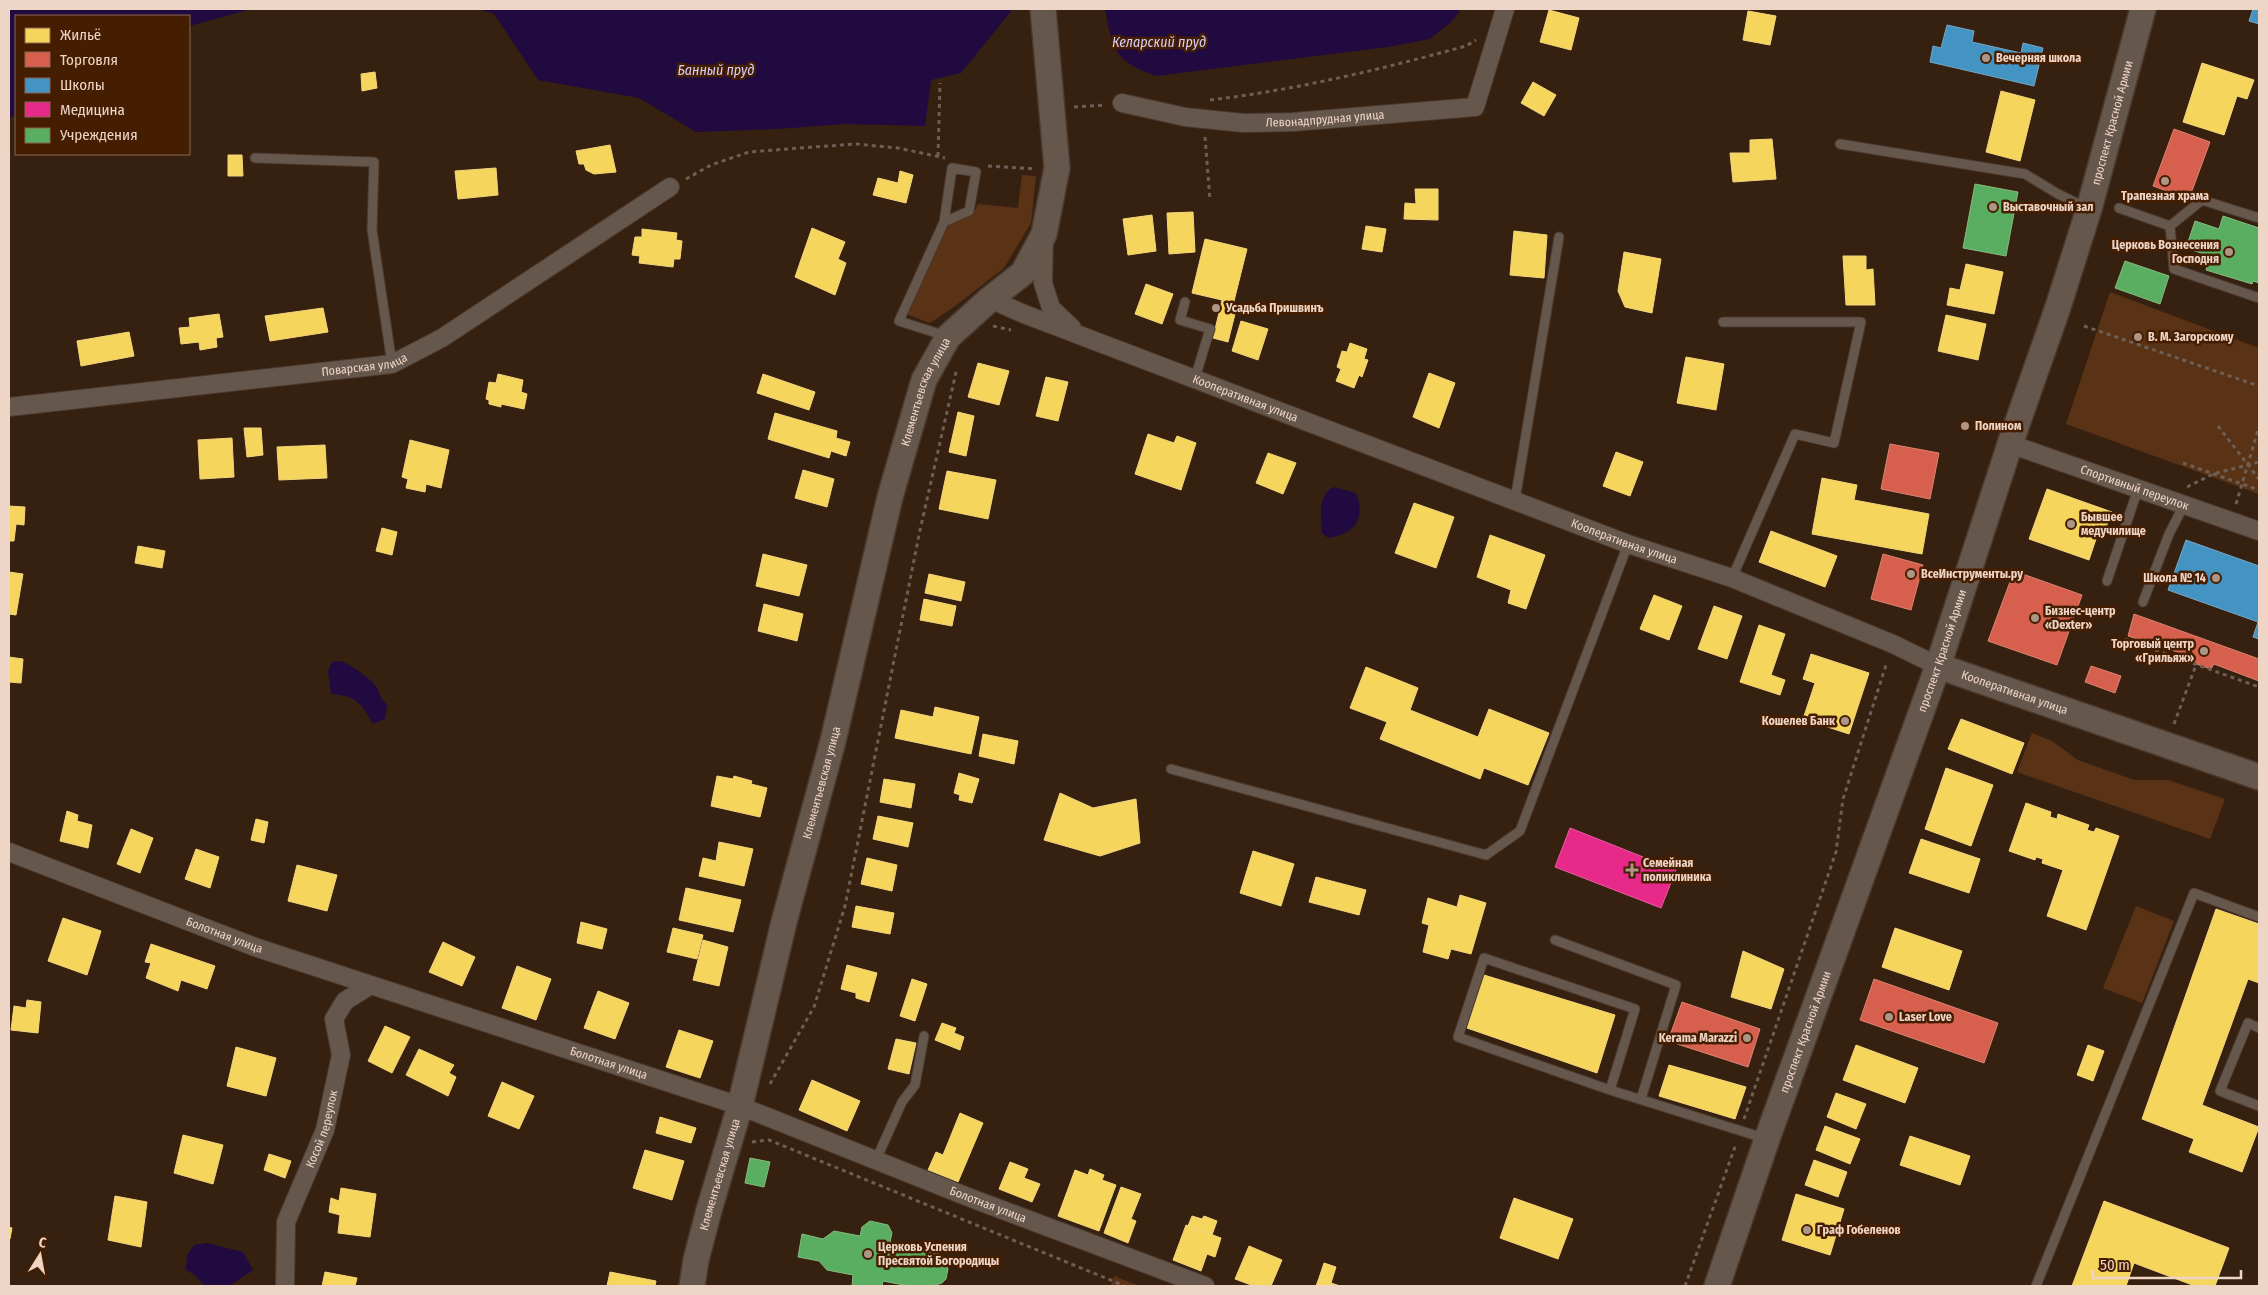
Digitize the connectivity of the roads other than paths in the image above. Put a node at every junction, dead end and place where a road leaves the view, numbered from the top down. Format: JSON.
{"nodes":[{"id":1,"x":1043,"y":9,"type":"edge"},
{"id":2,"x":2143,"y":9,"type":"edge"},
{"id":3,"x":1502,"y":17,"type":"edge"},
{"id":4,"x":1122,"y":103,"type":"road end"},
{"id":5,"x":1840,"y":144,"type":"dead end"},
{"id":6,"x":255,"y":158,"type":"dead end"},
{"id":7,"x":670,"y":187,"type":"road end"},
{"id":8,"x":2119,"y":208,"type":"dead end"},
{"id":9,"x":2089,"y":209,"type":"junction"},
{"id":10,"x":2259,"y":218,"type":"edge"},
{"id":11,"x":944,"y":222,"type":"junction"},
{"id":12,"x":2170,"y":226,"type":"junction"},
{"id":13,"x":1044,"y":234,"type":"junction"},
{"id":14,"x":1559,"y":238,"type":"dead end"},
{"id":15,"x":2259,"y":298,"type":"edge"},
{"id":16,"x":990,"y":299,"type":"junction"},
{"id":17,"x":1185,"y":302,"type":"dead end"},
{"id":18,"x":1722,"y":322,"type":"dead end"},
{"id":19,"x":1080,"y":335,"type":"junction"},
{"id":20,"x":948,"y":337,"type":"junction"},
{"id":21,"x":392,"y":364,"type":"junction"},
{"id":22,"x":1195,"y":378,"type":"junction"},
{"id":23,"x":9,"y":407,"type":"edge"},
{"id":24,"x":2010,"y":444,"type":"junction"},
{"id":25,"x":2138,"y":489,"type":"junction"},
{"id":26,"x":1515,"y":500,"type":"junction"},
{"id":27,"x":2184,"y":505,"type":"junction"},
{"id":28,"x":2259,"y":531,"type":"edge"},
{"id":29,"x":1628,"y":544,"type":"junction"},
{"id":30,"x":1732,"y":578,"type":"junction"},
{"id":31,"x":2107,"y":581,"type":"dead end"},
{"id":32,"x":2143,"y":602,"type":"dead end"},
{"id":33,"x":1938,"y":666,"type":"junction"},
{"id":34,"x":1171,"y":769,"type":"dead end"},
{"id":35,"x":2259,"y":777,"type":"edge"},
{"id":36,"x":9,"y":852,"type":"edge"},
{"id":37,"x":2259,"y":917,"type":"edge"},
{"id":38,"x":1555,"y":940,"type":"dead end"},
{"id":39,"x":369,"y":986,"type":"junction"},
{"id":40,"x":2259,"y":1028,"type":"edge"},
{"id":41,"x":924,"y":1036,"type":"dead end"},
{"id":42,"x":1610,"y":1090,"type":"junction"},
{"id":43,"x":1641,"y":1099,"type":"junction"},
{"id":44,"x":740,"y":1106,"type":"junction"},
{"id":45,"x":2259,"y":1106,"type":"edge"},
{"id":46,"x":1767,"y":1139,"type":"junction"},
{"id":47,"x":876,"y":1160,"type":"junction"},
{"id":48,"x":285,"y":1286,"type":"edge"},
{"id":49,"x":692,"y":1286,"type":"edge"},
{"id":50,"x":1205,"y":1286,"type":"edge"},
{"id":51,"x":1717,"y":1286,"type":"edge"},
{"id":52,"x":2036,"y":1286,"type":"edge"}],
"edges":[{"from":1,"to":13,"type":"street","name":"Клементьевская улица"},
{"from":2,"to":9,"type":"street","name":"проспект Красной Армии"},
{"from":3,"to":4,"type":"street","name":"Левонадпрудная улица"},
{"from":5,"to":9,"type":"lane"},
{"from":6,"to":21,"type":"lane"},
{"from":7,"to":21,"type":"street","name":"Поварская улица"},
{"from":8,"to":12,"type":"lane"},
{"from":9,"to":24,"type":"street","name":"проспект Красной Армии"},
{"from":10,"to":12,"type":"lane"},
{"from":11,"to":11,"type":"lane"},
{"from":11,"to":20,"type":"lane"},
{"from":12,"to":15,"type":"lane"},
{"from":13,"to":16,"type":"street","name":"Клементьевская улица"},
{"from":13,"to":19,"type":"street"},
{"from":14,"to":26,"type":"lane"},
{"from":16,"to":19,"type":"street","name":"Кооперативная улица"},
{"from":16,"to":20,"type":"street","name":"Клементьевская улица"},
{"from":17,"to":22,"type":"lane"},
{"from":18,"to":30,"type":"lane"},
{"from":19,"to":22,"type":"street","name":"Кооперативная улица"},
{"from":20,"to":44,"type":"street","name":"Клементьевская улица"},
{"from":21,"to":23,"type":"street","name":"Поварская улица"},
{"from":22,"to":26,"type":"street","name":"Кооперативная улица"},
{"from":24,"to":25,"type":"street","name":"Спортивный переулок"},
{"from":24,"to":33,"type":"street","name":"проспект Красной Армии"},
{"from":25,"to":27,"type":"street","name":"Спортивный переулок"},
{"from":25,"to":31,"type":"lane"},
{"from":26,"to":29,"type":"street","name":"Кооперативная улица"},
{"from":27,"to":28,"type":"street","name":"Спортивный переулок"},
{"from":27,"to":32,"type":"lane"},
{"from":29,"to":30,"type":"street","name":"Кооперативная улица"},
{"from":29,"to":34,"type":"lane"},
{"from":30,"to":33,"type":"street","name":"Кооперативная улица"},
{"from":33,"to":35,"type":"street","name":"Кооперативная улица"},
{"from":33,"to":46,"type":"street","name":"проспект Красной Армии"},
{"from":36,"to":39,"type":"street","name":"Болотная улица"},
{"from":37,"to":52,"type":"lane"},
{"from":38,"to":43,"type":"lane"},
{"from":39,"to":44,"type":"street","name":"Болотная улица"},
{"from":39,"to":48,"type":"street","name":"Косой переулок"},
{"from":40,"to":45,"type":"lane"},
{"from":41,"to":47,"type":"lane"},
{"from":42,"to":42,"type":"lane"},
{"from":42,"to":43,"type":"lane"},
{"from":43,"to":46,"type":"lane"},
{"from":44,"to":47,"type":"street","name":"Болотная улица"},
{"from":44,"to":49,"type":"street","name":"Клементьевская улица"},
{"from":46,"to":51,"type":"street","name":"проспект Красной Армии"},
{"from":47,"to":50,"type":"street","name":"Болотная улица"}]}
